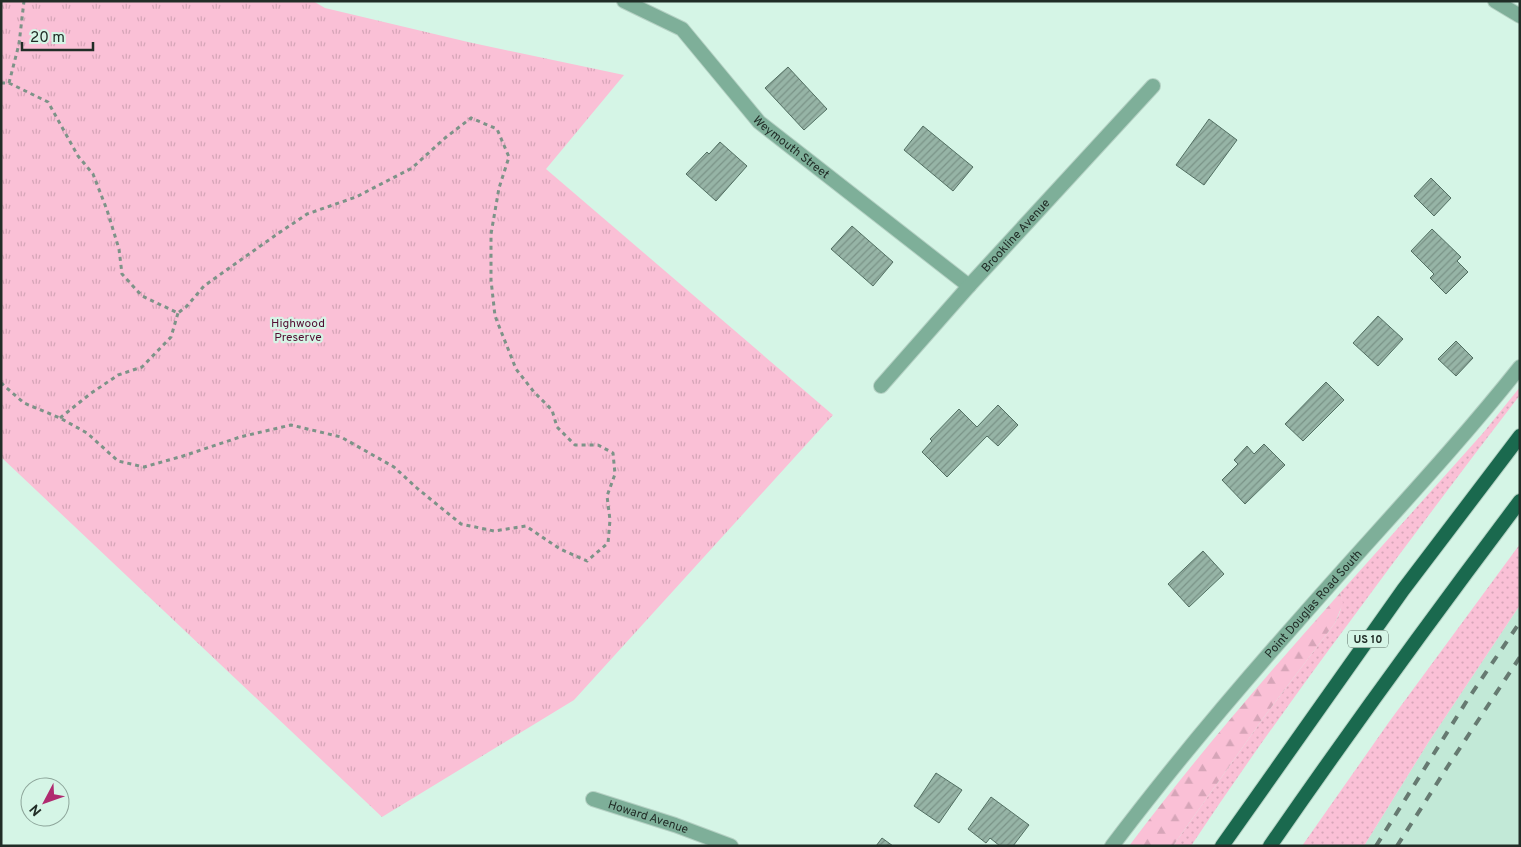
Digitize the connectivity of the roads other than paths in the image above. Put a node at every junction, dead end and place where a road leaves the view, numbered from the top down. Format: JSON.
{"nodes":[{"id":1,"x":624,"y":1,"type":"edge"},
{"id":2,"x":1495,"y":1,"type":"edge"},
{"id":3,"x":1520,"y":16,"type":"edge"},
{"id":4,"x":1153,"y":86,"type":"dead end"},
{"id":5,"x":969,"y":286,"type":"junction"},
{"id":6,"x":1520,"y":367,"type":"edge"},
{"id":7,"x":881,"y":386,"type":"dead end"},
{"id":8,"x":1520,"y":436,"type":"edge"},
{"id":9,"x":1520,"y":501,"type":"edge"},
{"id":10,"x":593,"y":799,"type":"dead end"},
{"id":11,"x":731,"y":846,"type":"edge"},
{"id":12,"x":1112,"y":846,"type":"edge"},
{"id":13,"x":1222,"y":846,"type":"edge"},
{"id":14,"x":1270,"y":846,"type":"edge"}],
"edges":[{"from":1,"to":5,"type":"street","name":"Weymouth Street"},
{"from":2,"to":3,"type":"street"},
{"from":4,"to":5,"type":"street","name":"Brookline Avenue"},
{"from":5,"to":7,"type":"street","name":"Brookline Avenue"},
{"from":6,"to":12,"type":"street","name":"Point Douglas Road South"},
{"from":8,"to":13,"type":"highway","number":"US 10"},
{"from":9,"to":14,"type":"highway","number":"US 10"},
{"from":10,"to":11,"type":"street","name":"Howard Avenue"}]}
